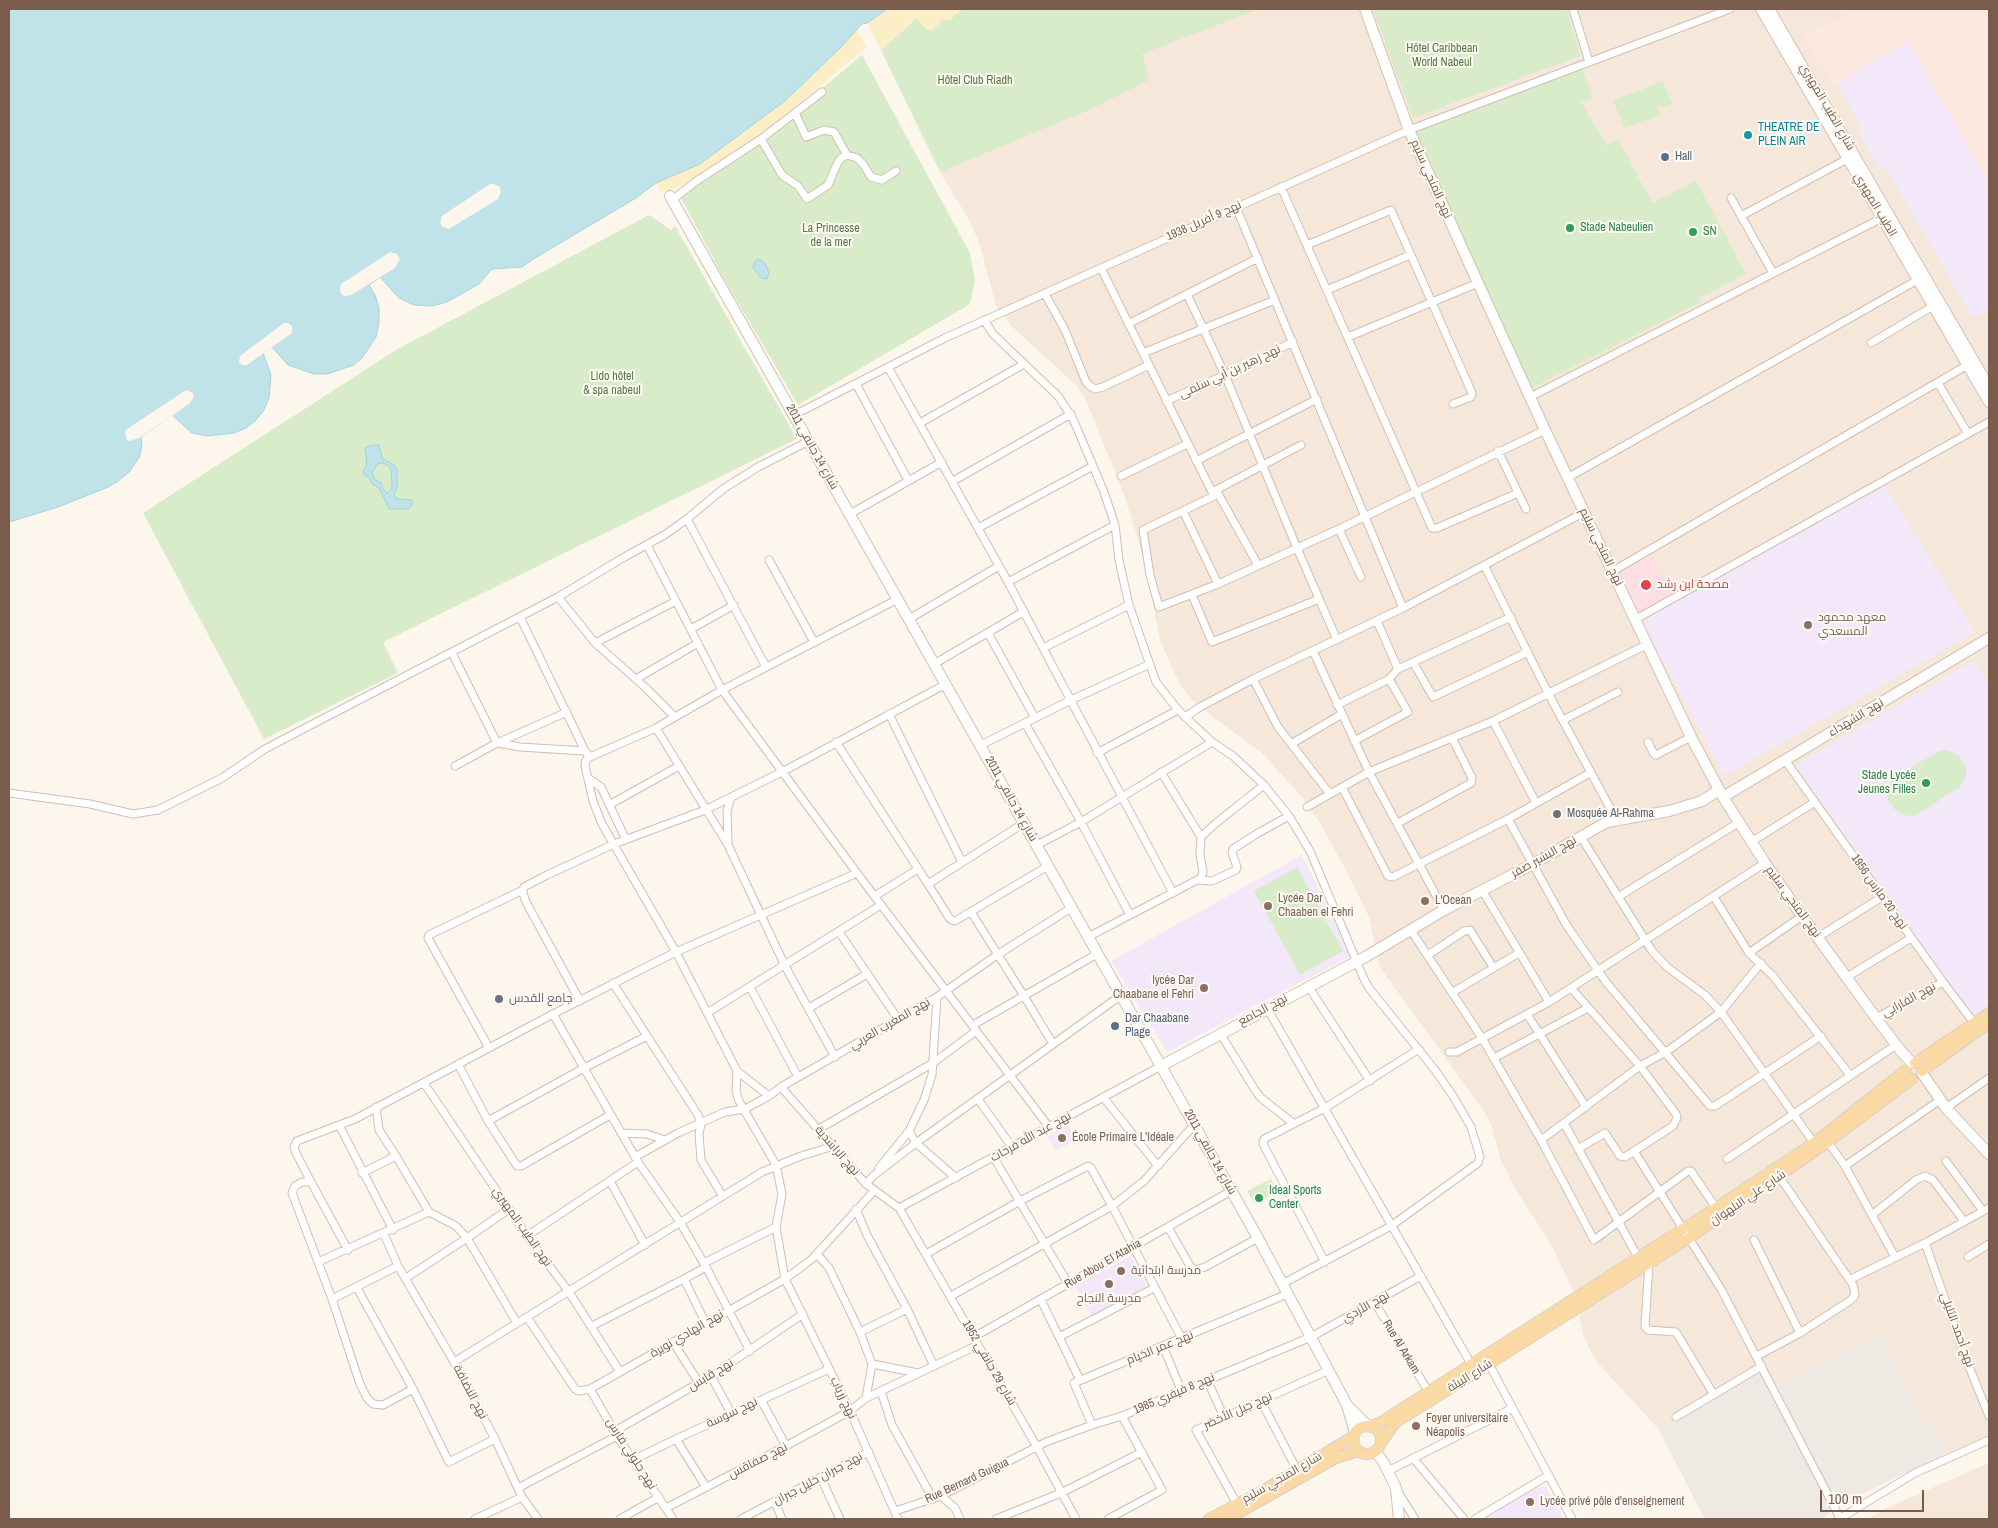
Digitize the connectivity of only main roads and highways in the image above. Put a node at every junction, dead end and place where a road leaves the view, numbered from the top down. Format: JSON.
{"nodes":[{"id":1,"x":1989,"y":1013,"type":"edge"},
{"id":2,"x":1989,"y":1023,"type":"edge"},
{"id":3,"x":1914,"y":1070,"type":"junction"},
{"id":4,"x":1687,"y":1233,"type":"junction"},
{"id":5,"x":1577,"y":1304,"type":"junction"},
{"id":6,"x":1564,"y":1311,"type":"junction"},
{"id":7,"x":1369,"y":1426,"type":"junction"},
{"id":8,"x":1354,"y":1435,"type":"junction"},
{"id":9,"x":1375,"y":1449,"type":"junction"},
{"id":10,"x":1359,"y":1451,"type":"junction"},
{"id":11,"x":1208,"y":1519,"type":"edge"},
{"id":12,"x":1228,"y":1519,"type":"edge"}],
"edges":[{"from":1,"to":3,"type":"main road","name":"شارع علي البلهوان"},
{"from":2,"to":3,"type":"main road","name":"شارع علي البلهوان"},
{"from":3,"to":4,"type":"main road","name":"شارع علي البلهوان"},
{"from":3,"to":4,"type":"main road","name":"شارع علي البلهوان"},
{"from":4,"to":5,"type":"main road","name":"شارع علي البلهوان"},
{"from":4,"to":5,"type":"main road","name":"شارع علي البلهوان"},
{"from":5,"to":6,"type":"main road"},
{"from":6,"to":7,"type":"main road","name":"شارع البيئة"},
{"from":6,"to":9,"type":"main road","name":"شارع البيئة"},
{"from":7,"to":8,"type":"main road"},
{"from":7,"to":9,"type":"main road"},
{"from":8,"to":10,"type":"main road"},
{"from":8,"to":11,"type":"main road","name":"شارع المنجي سليم"},
{"from":9,"to":10,"type":"main road"},
{"from":10,"to":12,"type":"main road","name":"شارع المنجي سليم"}]}
